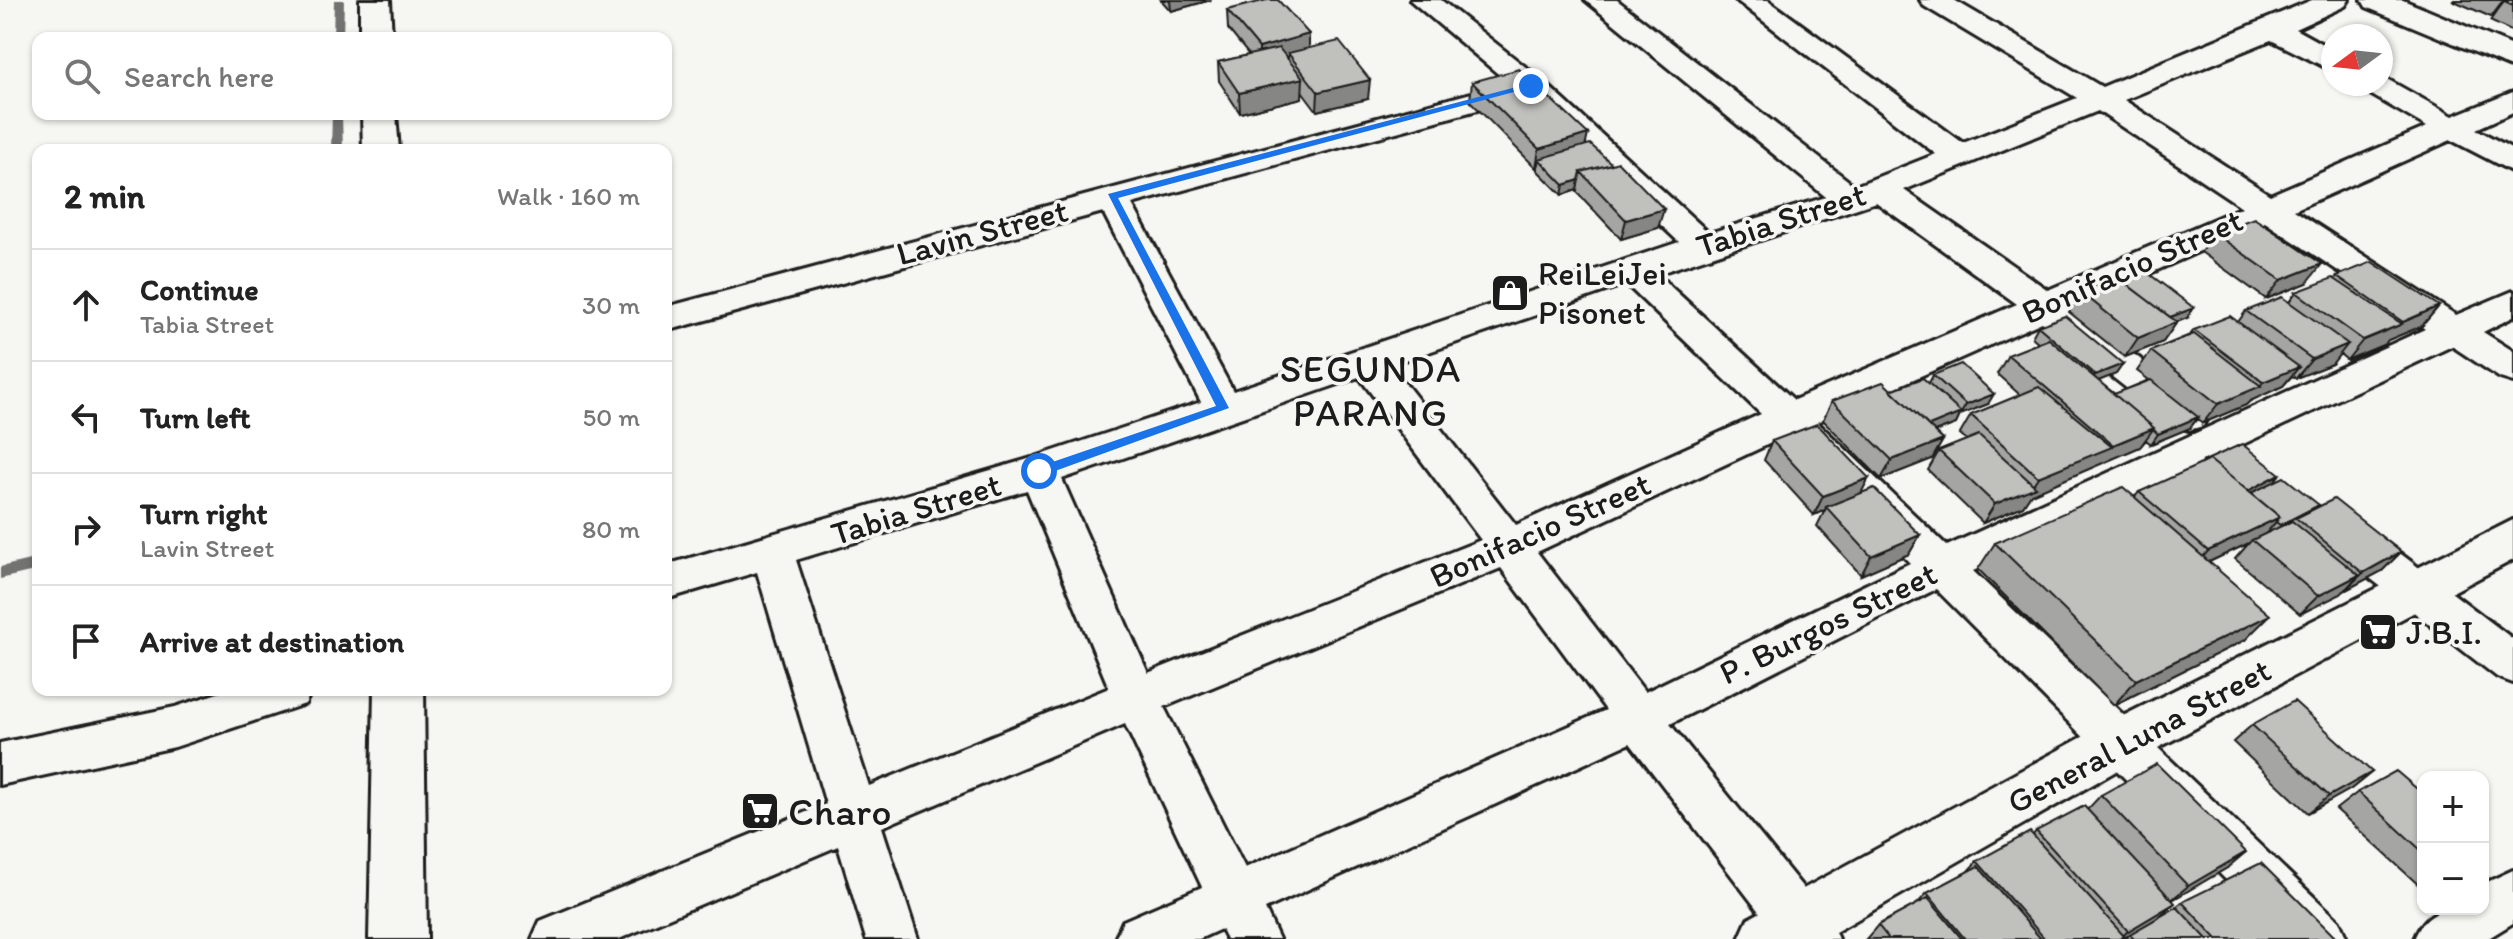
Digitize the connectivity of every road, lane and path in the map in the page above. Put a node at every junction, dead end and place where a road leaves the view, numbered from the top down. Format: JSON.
{"nodes":[{"id":1,"x":375,"y":0,"type":"edge"},
{"id":2,"x":1424,"y":0,"type":"edge"},
{"id":3,"x":1599,"y":0,"type":"edge"},
{"id":4,"x":1750,"y":0,"type":"edge"},
{"id":5,"x":1934,"y":0,"type":"edge"},
{"id":6,"x":2335,"y":0,"type":"edge"},
{"id":7,"x":2377,"y":0,"type":"edge"},
{"id":8,"x":2273,"y":29,"type":"junction"},
{"id":9,"x":376,"y":32,"type":"edge"},
{"id":10,"x":2321,"y":55,"type":"edge"},
{"id":11,"x":2513,"y":58,"type":"edge"},
{"id":12,"x":1531,"y":86,"type":"junction"},
{"id":13,"x":2393,"y":94,"type":"edge"},
{"id":14,"x":2099,"y":98,"type":"junction"},
{"id":15,"x":2513,"y":101,"type":"edge"},
{"id":16,"x":379,"y":120,"type":"edge"},
{"id":17,"x":2453,"y":127,"type":"junction"},
{"id":18,"x":381,"y":144,"type":"edge"},
{"id":19,"x":1958,"y":155,"type":"junction"},
{"id":20,"x":2513,"y":162,"type":"edge"},
{"id":21,"x":1865,"y":194,"type":"junction"},
{"id":22,"x":1111,"y":196,"type":"junction"},
{"id":23,"x":2264,"y":207,"type":"junction"},
{"id":24,"x":1703,"y":246,"type":"junction"},
{"id":25,"x":1633,"y":271,"type":"junction"},
{"id":26,"x":2513,"y":303,"type":"edge"},
{"id":27,"x":2044,"y":305,"type":"junction"},
{"id":28,"x":672,"y":317,"type":"edge"},
{"id":29,"x":2453,"y":331,"type":"junction"},
{"id":30,"x":1368,"y":362,"type":"junction"},
{"id":31,"x":2513,"y":369,"type":"edge"},
{"id":32,"x":1223,"y":408,"type":"junction"},
{"id":33,"x":1789,"y":418,"type":"junction"},
{"id":34,"x":2233,"y":450,"type":"junction"},
{"id":35,"x":1039,"y":471,"type":"junction"},
{"id":36,"x":2319,"y":516,"type":"edge"},
{"id":37,"x":2513,"y":538,"type":"edge"},
{"id":38,"x":1511,"y":546,"type":"junction"},
{"id":39,"x":773,"y":553,"type":"junction"},
{"id":40,"x":1941,"y":567,"type":"junction"},
{"id":41,"x":672,"y":580,"type":"edge"},
{"id":42,"x":2418,"y":591,"type":"junction"},
{"id":43,"x":2513,"y":664,"type":"edge"},
{"id":44,"x":271,"y":696,"type":"edge"},
{"id":45,"x":399,"y":696,"type":"edge"},
{"id":46,"x":1136,"y":698,"type":"junction"},
{"id":47,"x":1637,"y":718,"type":"junction"},
{"id":48,"x":2119,"y":743,"type":"junction"},
{"id":49,"x":0,"y":764,"type":"edge"},
{"id":50,"x":854,"y":816,"type":"junction"},
{"id":51,"x":2513,"y":894,"type":"edge"},
{"id":52,"x":1233,"y":899,"type":"junction"},
{"id":53,"x":1792,"y":933,"type":"edge"},
{"id":54,"x":398,"y":939,"type":"edge"},
{"id":55,"x":558,"y":939,"type":"edge"},
{"id":56,"x":892,"y":939,"type":"edge"},
{"id":57,"x":1141,"y":939,"type":"edge"},
{"id":58,"x":1253,"y":939,"type":"edge"},
{"id":59,"x":2321,"y":939,"type":"edge"},
{"id":60,"x":2440,"y":939,"type":"edge"}],
"edges":[{"from":1,"to":9,"type":"street"},
{"from":2,"to":12,"type":"street"},
{"from":3,"to":21,"type":"street"},
{"from":4,"to":19,"type":"street"},
{"from":5,"to":14,"type":"street"},
{"from":6,"to":8,"type":"street","name":"Tabia Street"},
{"from":7,"to":11,"type":"street"},
{"from":8,"to":10,"type":"street"},
{"from":8,"to":14,"type":"street","name":"Tabia Street"},
{"from":12,"to":22,"type":"street","name":"Lavin Street"},
{"from":12,"to":24,"type":"street"},
{"from":13,"to":17,"type":"street"},
{"from":14,"to":19,"type":"street","name":"Tabia Street"},
{"from":14,"to":23,"type":"street"},
{"from":15,"to":17,"type":"street","name":"Bonifacio Street"},
{"from":16,"to":18,"type":"street"},
{"from":17,"to":20,"type":"street"},
{"from":17,"to":23,"type":"street","name":"Bonifacio Street"},
{"from":19,"to":21,"type":"street","name":"Tabia Street"},
{"from":21,"to":24,"type":"street","name":"Tabia Street"},
{"from":21,"to":27,"type":"street"},
{"from":22,"to":28,"type":"street","name":"Lavin Street"},
{"from":22,"to":32,"type":"street"},
{"from":23,"to":27,"type":"street","name":"Bonifacio Street"},
{"from":23,"to":29,"type":"street"},
{"from":24,"to":25,"type":"street","name":"Tabia Street"},
{"from":25,"to":30,"type":"street","name":"Tabia Street"},
{"from":25,"to":33,"type":"street"},
{"from":26,"to":29,"type":"street","name":"P. Burgos Street"},
{"from":27,"to":33,"type":"street","name":"Bonifacio Street"},
{"from":27,"to":34,"type":"street"},
{"from":29,"to":31,"type":"street"},
{"from":29,"to":34,"type":"street","name":"P. Burgos Street"},
{"from":30,"to":32,"type":"street","name":"Tabia Street"},
{"from":30,"to":38,"type":"street"},
{"from":32,"to":35,"type":"street","name":"Tabia Street"},
{"from":33,"to":38,"type":"street","name":"Bonifacio Street"},
{"from":33,"to":40,"type":"street"},
{"from":34,"to":40,"type":"street","name":"P. Burgos Street"},
{"from":35,"to":39,"type":"street","name":"Tabia Street"},
{"from":35,"to":46,"type":"street"},
{"from":36,"to":42,"type":"street"},
{"from":37,"to":42,"type":"street","name":"General Luna Street"},
{"from":38,"to":46,"type":"street","name":"Bonifacio Street"},
{"from":38,"to":47,"type":"street"},
{"from":39,"to":41,"type":"street","name":"Tabia Street"},
{"from":39,"to":50,"type":"street"},
{"from":40,"to":47,"type":"street","name":"P. Burgos Street"},
{"from":40,"to":48,"type":"street"},
{"from":42,"to":43,"type":"street"},
{"from":42,"to":48,"type":"street","name":"General Luna Street"},
{"from":44,"to":49,"type":"street"},
{"from":45,"to":54,"type":"street"},
{"from":46,"to":50,"type":"street","name":"Bonifacio Street"},
{"from":46,"to":52,"type":"street"},
{"from":47,"to":52,"type":"street","name":"P. Burgos Street"},
{"from":47,"to":53,"type":"street"},
{"from":48,"to":53,"type":"street","name":"General Luna Street"},
{"from":48,"to":59,"type":"street"},
{"from":50,"to":55,"type":"street","name":"Bonifacio Street"},
{"from":50,"to":56,"type":"street"},
{"from":51,"to":60,"type":"street"},
{"from":52,"to":57,"type":"street","name":"P. Burgos Street"},
{"from":52,"to":58,"type":"street"}]}
